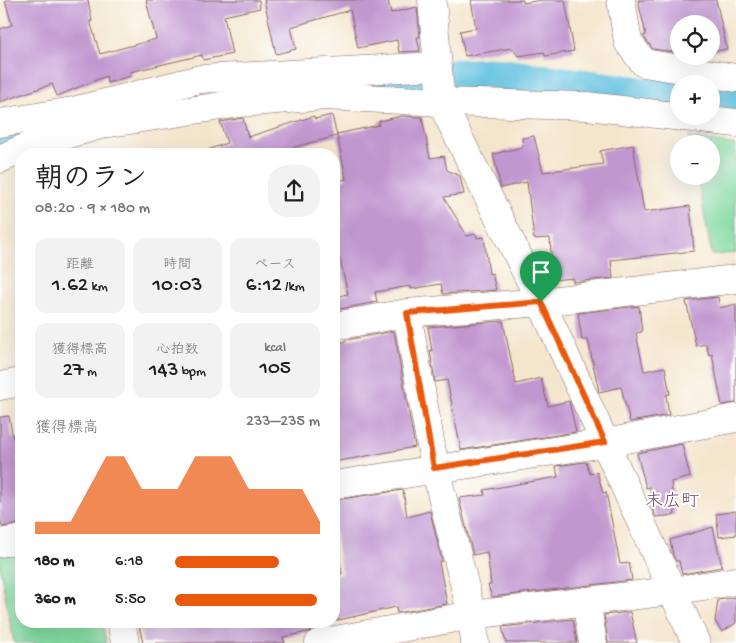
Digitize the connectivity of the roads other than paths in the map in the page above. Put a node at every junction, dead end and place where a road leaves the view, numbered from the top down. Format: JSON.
{"nodes":[{"id":1,"x":432,"y":0,"type":"edge"},
{"id":2,"x":621,"y":0,"type":"edge"},
{"id":3,"x":437,"y":66,"type":"junction"},
{"id":4,"x":736,"y":78,"type":"edge"},
{"id":5,"x":441,"y":102,"type":"junction"},
{"id":6,"x":0,"y":123,"type":"edge"},
{"id":7,"x":736,"y":123,"type":"edge"},
{"id":8,"x":24,"y":148,"type":"edge"},
{"id":9,"x":15,"y":152,"type":"edge"},
{"id":10,"x":0,"y":159,"type":"edge"},
{"id":11,"x":736,"y":279,"type":"edge"},
{"id":12,"x":541,"y":302,"type":"junction"},
{"id":13,"x":407,"y":313,"type":"junction"},
{"id":14,"x":340,"y":325,"type":"edge"},
{"id":15,"x":15,"y":383,"type":"edge"},
{"id":16,"x":0,"y":386,"type":"edge"},
{"id":17,"x":736,"y":418,"type":"edge"},
{"id":18,"x":605,"y":442,"type":"junction"},
{"id":19,"x":434,"y":468,"type":"junction"},
{"id":20,"x":340,"y":484,"type":"edge"},
{"id":21,"x":15,"y":540,"type":"edge"},
{"id":22,"x":0,"y":543,"type":"edge"},
{"id":23,"x":736,"y":581,"type":"edge"},
{"id":24,"x":672,"y":591,"type":"junction"},
{"id":25,"x":586,"y":601,"type":"junction"},
{"id":26,"x":472,"y":615,"type":"junction"},
{"id":27,"x":122,"y":628,"type":"edge"},
{"id":28,"x":125,"y":643,"type":"edge"},
{"id":29,"x":319,"y":643,"type":"edge"},
{"id":30,"x":475,"y":643,"type":"edge"},
{"id":31,"x":593,"y":643,"type":"edge"},
{"id":32,"x":696,"y":643,"type":"edge"}],
"edges":[{"from":1,"to":3,"type":"street"},
{"from":2,"to":4,"type":"street"},
{"from":3,"to":5,"type":"street"},
{"from":3,"to":6,"type":"street"},
{"from":5,"to":7,"type":"street"},
{"from":5,"to":8,"type":"street"},
{"from":5,"to":12,"type":"street"},
{"from":9,"to":10,"type":"street"},
{"from":11,"to":12,"type":"street"},
{"from":12,"to":13,"type":"street"},
{"from":12,"to":18,"type":"street"},
{"from":13,"to":14,"type":"street"},
{"from":13,"to":19,"type":"street"},
{"from":15,"to":16,"type":"street"},
{"from":17,"to":18,"type":"street"},
{"from":18,"to":19,"type":"street"},
{"from":18,"to":24,"type":"street"},
{"from":19,"to":20,"type":"street"},
{"from":19,"to":26,"type":"street"},
{"from":21,"to":22,"type":"street"},
{"from":23,"to":24,"type":"street"},
{"from":24,"to":25,"type":"street"},
{"from":24,"to":32,"type":"street"},
{"from":25,"to":26,"type":"street"},
{"from":25,"to":31,"type":"street"},
{"from":26,"to":29,"type":"street"},
{"from":26,"to":30,"type":"street"},
{"from":27,"to":28,"type":"street"}]}
